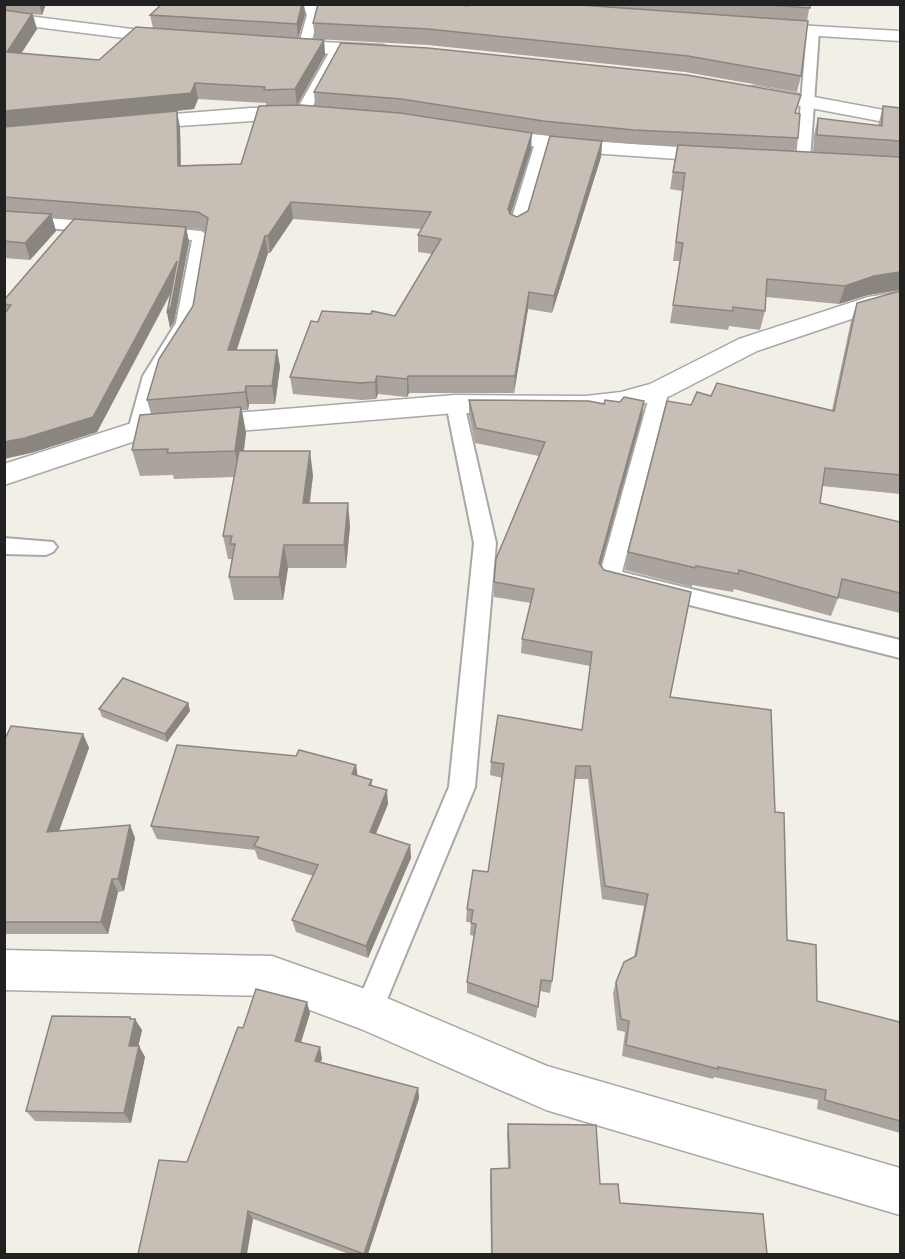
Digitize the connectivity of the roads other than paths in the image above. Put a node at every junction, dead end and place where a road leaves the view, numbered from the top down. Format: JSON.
{"nodes":[{"id":1,"x":309,"y":6,"type":"edge"},
{"id":2,"x":358,"y":8,"type":"edge"},
{"id":3,"x":4,"y":18,"type":"edge"},
{"id":4,"x":744,"y":27,"type":"edge"},
{"id":5,"x":813,"y":31,"type":"junction"},
{"id":6,"x":900,"y":36,"type":"edge"},
{"id":7,"x":185,"y":40,"type":"edge"},
{"id":8,"x":268,"y":45,"type":"edge"},
{"id":9,"x":304,"y":47,"type":"junction"},
{"id":10,"x":337,"y":49,"type":"junction"},
{"id":11,"x":405,"y":52,"type":"edge"},
{"id":12,"x":736,"y":88,"type":"edge"},
{"id":13,"x":808,"y":102,"type":"junction"},
{"id":14,"x":312,"y":114,"type":"joint"},
{"id":15,"x":900,"y":119,"type":"edge"},
{"id":16,"x":114,"y":124,"type":"edge"},
{"id":17,"x":472,"y":132,"type":"edge"},
{"id":18,"x":542,"y":143,"type":"junction"},
{"id":19,"x":738,"y":157,"type":"edge"},
{"id":20,"x":781,"y":159,"type":"edge"},
{"id":21,"x":803,"y":160,"type":"junction"},
{"id":22,"x":825,"y":161,"type":"edge"},
{"id":23,"x":4,"y":220,"type":"edge"},
{"id":24,"x":73,"y":225,"type":"junction"},
{"id":25,"x":517,"y":227,"type":"edge"},
{"id":26,"x":120,"y":229,"type":"edge"},
{"id":27,"x":143,"y":231,"type":"edge"},
{"id":28,"x":58,"y":242,"type":"edge"},
{"id":29,"x":900,"y":299,"type":"edge"},
{"id":30,"x":660,"y":390,"type":"junction"},
{"id":31,"x":455,"y":404,"type":"junction"},
{"id":32,"x":138,"y":430,"type":"junction"},
{"id":33,"x":4,"y":474,"type":"edge"},
{"id":34,"x":4,"y":546,"type":"edge"},
{"id":35,"x":46,"y":547,"type":"dead end"},
{"id":36,"x":900,"y":649,"type":"edge"},
{"id":37,"x":4,"y":970,"type":"edge"},
{"id":38,"x":368,"y":1011,"type":"junction"},
{"id":39,"x":900,"y":1192,"type":"edge"}],
"edges":[{"from":1,"to":2,"type":"lane"},
{"from":1,"to":9,"type":"lane"},
{"from":3,"to":7,"type":"street"},
{"from":4,"to":5,"type":"street"},
{"from":5,"to":6,"type":"street"},
{"from":5,"to":13,"type":"lane"},
{"from":8,"to":9,"type":"street"},
{"from":9,"to":10,"type":"street"},
{"from":10,"to":11,"type":"street"},
{"from":10,"to":14,"type":"lane"},
{"from":12,"to":13,"type":"street"},
{"from":13,"to":15,"type":"street"},
{"from":13,"to":21,"type":"lane"},
{"from":14,"to":16,"type":"street"},
{"from":17,"to":18,"type":"street"},
{"from":18,"to":19,"type":"street"},
{"from":18,"to":25,"type":"lane"},
{"from":20,"to":21,"type":"street"},
{"from":21,"to":22,"type":"street"},
{"from":23,"to":24,"type":"lane"},
{"from":24,"to":26,"type":"lane"},
{"from":24,"to":28,"type":"lane"},
{"from":27,"to":32,"type":"lane"},
{"from":29,"to":30,"type":"street"},
{"from":30,"to":31,"type":"street"},
{"from":30,"to":36,"type":"lane"},
{"from":31,"to":32,"type":"street"},
{"from":31,"to":38,"type":"lane"},
{"from":32,"to":33,"type":"street"},
{"from":34,"to":35,"type":"lane"},
{"from":37,"to":38,"type":"street"},
{"from":38,"to":39,"type":"street"}]}
